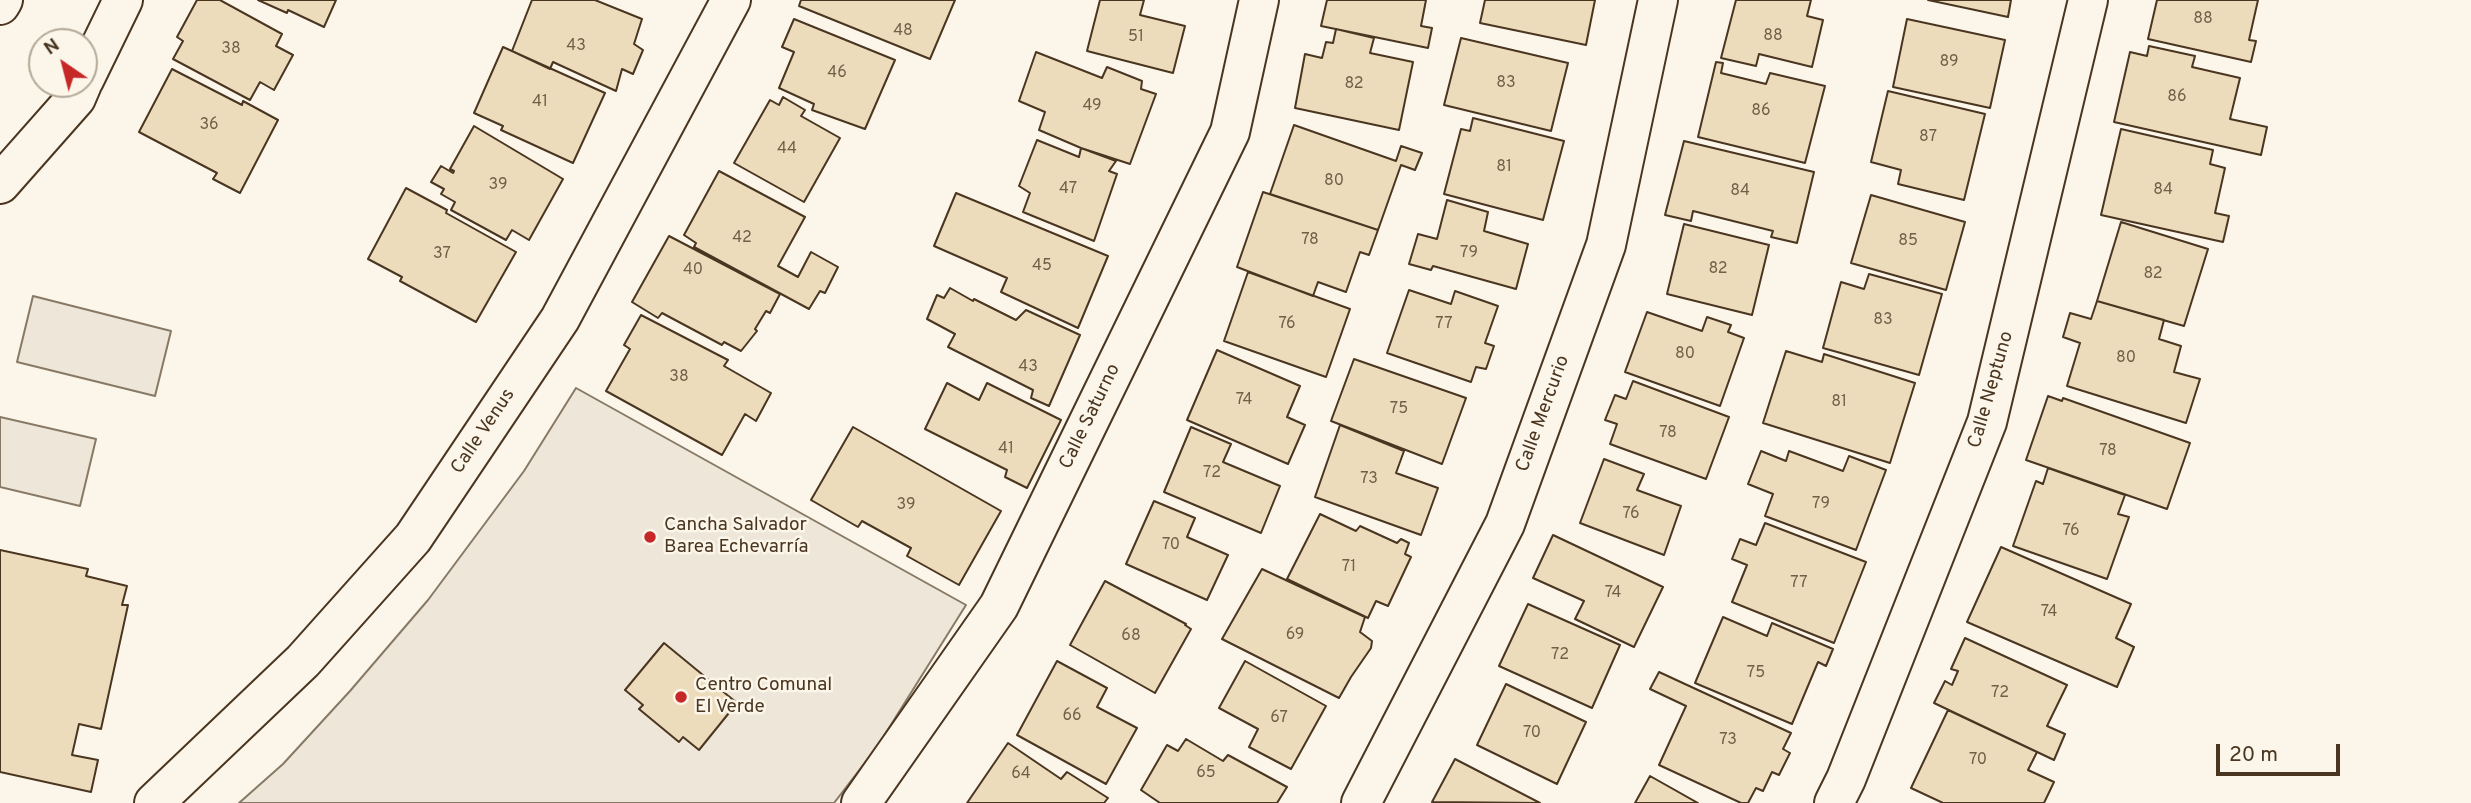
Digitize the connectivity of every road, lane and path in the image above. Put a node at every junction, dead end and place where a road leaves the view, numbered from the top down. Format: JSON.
{"nodes":[{"id":1,"x":3,"y":0,"type":"edge"},
{"id":2,"x":123,"y":0,"type":"edge"},
{"id":3,"x":731,"y":0,"type":"edge"},
{"id":4,"x":1259,"y":0,"type":"edge"},
{"id":5,"x":1658,"y":0,"type":"edge"},
{"id":6,"x":2088,"y":0,"type":"edge"},
{"id":7,"x":0,"y":5,"type":"edge"},
{"id":8,"x":98,"y":51,"type":"edge"},
{"id":9,"x":76,"y":98,"type":"edge"},
{"id":10,"x":0,"y":184,"type":"edge"},
{"id":11,"x":154,"y":803,"type":"edge"},
{"id":12,"x":861,"y":803,"type":"edge"},
{"id":13,"x":1362,"y":803,"type":"edge"},
{"id":14,"x":1834,"y":803,"type":"edge"}],
"edges":[{"from":1,"to":7,"type":"street"},
{"from":2,"to":8,"type":"street"},
{"from":3,"to":11,"type":"street","name":"Calle Venus"},
{"from":4,"to":12,"type":"street","name":"Calle Saturno"},
{"from":5,"to":13,"type":"street","name":"Calle Mercurio"},
{"from":6,"to":14,"type":"street","name":"Calle Neptuno"},
{"from":9,"to":10,"type":"street"}]}
